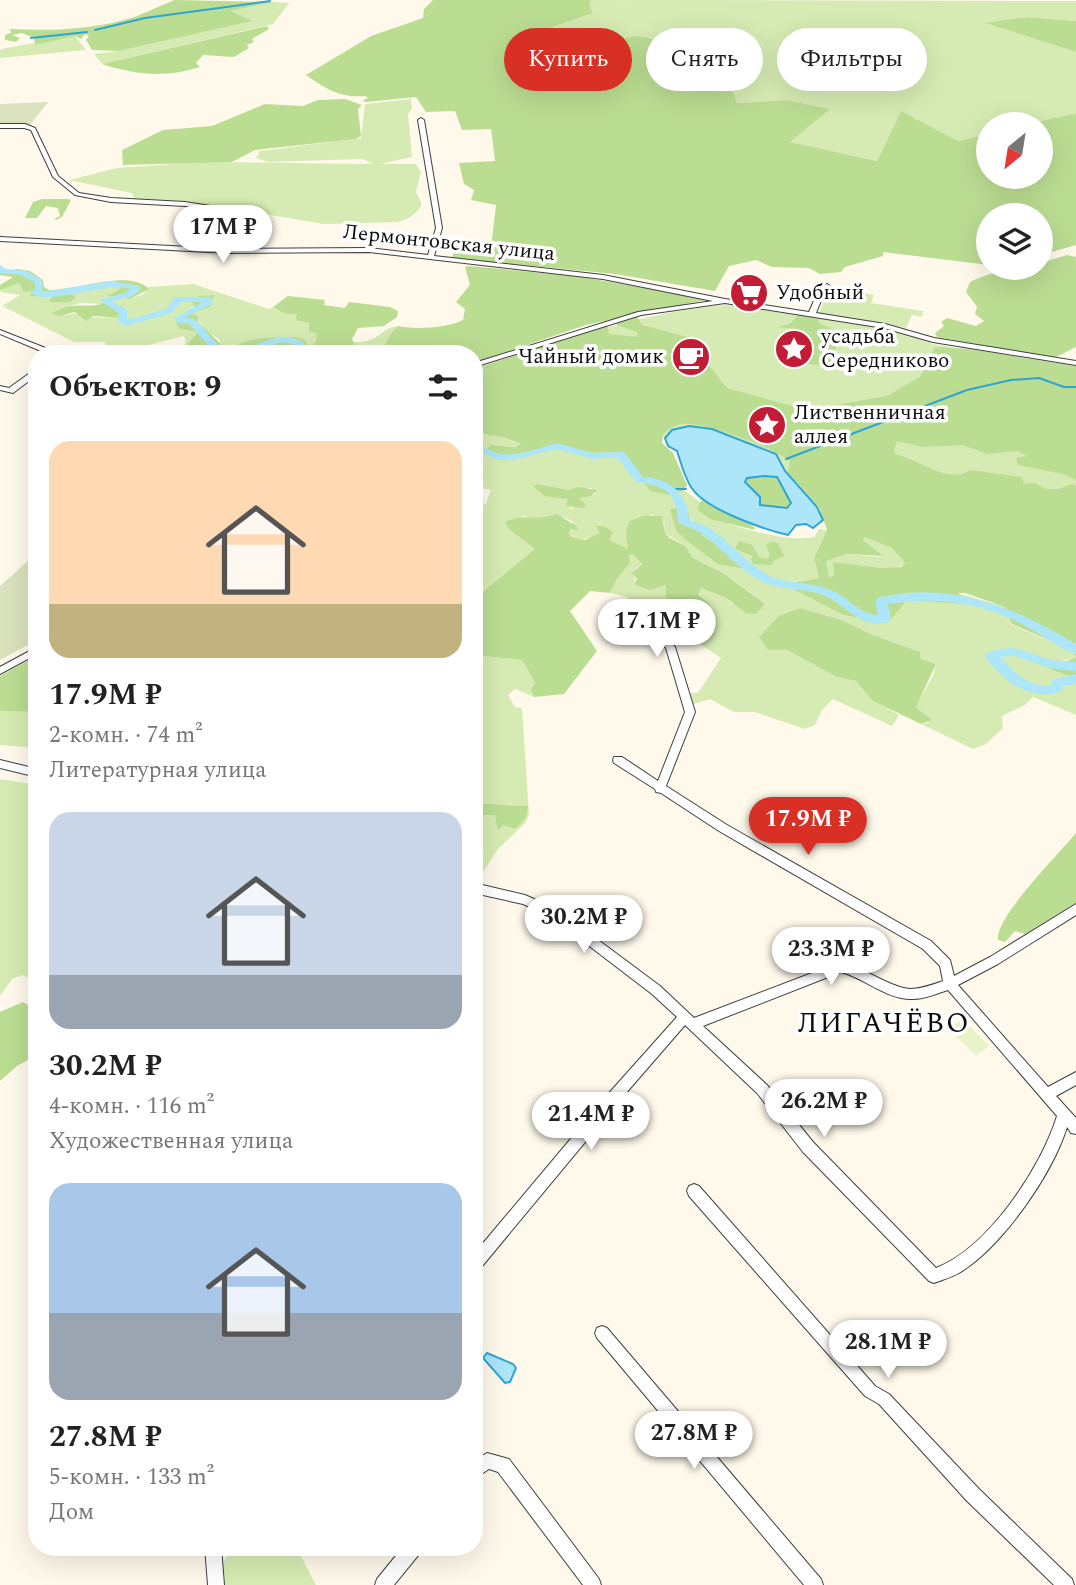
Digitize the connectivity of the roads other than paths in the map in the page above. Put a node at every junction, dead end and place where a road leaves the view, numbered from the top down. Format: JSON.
{"nodes":[{"id":1,"x":421,"y":120,"type":"dead end"},
{"id":2,"x":0,"y":126,"type":"edge"},
{"id":3,"x":252,"y":213,"type":"dead end"},
{"id":4,"x":0,"y":239,"type":"edge"},
{"id":5,"x":430,"y":258,"type":"junction"},
{"id":6,"x":827,"y":286,"type":"dead end"},
{"id":7,"x":725,"y":301,"type":"junction"},
{"id":8,"x":812,"y":314,"type":"junction"},
{"id":9,"x":0,"y":332,"type":"edge"},
{"id":10,"x":33,"y":345,"type":"edge"},
{"id":11,"x":483,"y":362,"type":"edge"},
{"id":12,"x":1076,"y":363,"type":"edge"},
{"id":13,"x":28,"y":378,"type":"edge"},
{"id":14,"x":0,"y":388,"type":"edge"},
{"id":15,"x":628,"y":603,"type":"dead end"},
{"id":16,"x":28,"y":655,"type":"edge"},
{"id":17,"x":0,"y":671,"type":"edge"},
{"id":18,"x":618,"y":760,"type":"dead end"},
{"id":19,"x":0,"y":764,"type":"edge"},
{"id":20,"x":28,"y":771,"type":"edge"},
{"id":21,"x":660,"y":789,"type":"junction"},
{"id":22,"x":483,"y":890,"type":"edge"},
{"id":23,"x":1076,"y":909,"type":"edge"},
{"id":24,"x":949,"y":983,"type":"junction"},
{"id":25,"x":689,"y":1021,"type":"junction"},
{"id":26,"x":1076,"y":1078,"type":"edge"},
{"id":27,"x":1047,"y":1094,"type":"junction"},
{"id":28,"x":1064,"y":1115,"type":"junction"},
{"id":29,"x":1076,"y":1128,"type":"edge"},
{"id":30,"x":694,"y":1191,"type":"dead end"},
{"id":31,"x":483,"y":1254,"type":"edge"},
{"id":32,"x":602,"y":1333,"type":"dead end"},
{"id":33,"x":483,"y":1464,"type":"edge"},
{"id":34,"x":213,"y":1556,"type":"edge"},
{"id":35,"x":407,"y":1556,"type":"edge"},
{"id":36,"x":216,"y":1585,"type":"edge"},
{"id":37,"x":383,"y":1585,"type":"edge"},
{"id":38,"x":593,"y":1585,"type":"edge"},
{"id":39,"x":815,"y":1585,"type":"edge"},
{"id":40,"x":1066,"y":1585,"type":"edge"}],
"edges":[{"from":1,"to":5,"type":"street"},
{"from":2,"to":3,"type":"street"},
{"from":4,"to":5,"type":"street","name":"Лермонтовская улица"},
{"from":5,"to":7,"type":"street","name":"Лермонтовская улица"},
{"from":6,"to":8,"type":"street"},
{"from":7,"to":8,"type":"street"},
{"from":7,"to":11,"type":"street"},
{"from":8,"to":12,"type":"street"},
{"from":9,"to":10,"type":"street"},
{"from":13,"to":14,"type":"street"},
{"from":15,"to":21,"type":"street"},
{"from":16,"to":17,"type":"street"},
{"from":18,"to":21,"type":"street"},
{"from":19,"to":20,"type":"street"},
{"from":21,"to":24,"type":"street"},
{"from":22,"to":25,"type":"street"},
{"from":23,"to":24,"type":"street"},
{"from":24,"to":25,"type":"street"},
{"from":24,"to":27,"type":"street"},
{"from":25,"to":28,"type":"street"},
{"from":25,"to":31,"type":"street"},
{"from":26,"to":27,"type":"street"},
{"from":27,"to":28,"type":"street"},
{"from":28,"to":29,"type":"street"},
{"from":30,"to":40,"type":"street"},
{"from":32,"to":39,"type":"street"},
{"from":33,"to":38,"type":"street"},
{"from":34,"to":36,"type":"street"},
{"from":35,"to":37,"type":"street"}]}
